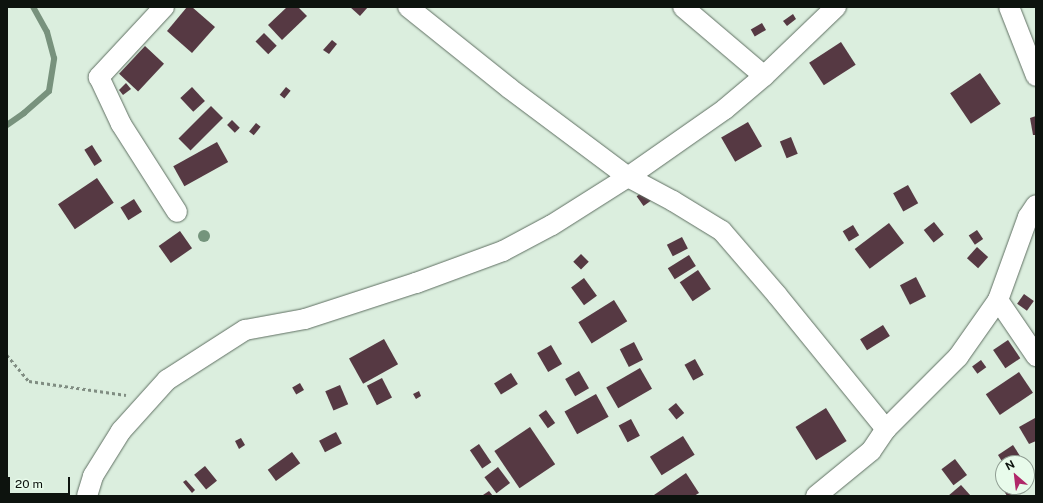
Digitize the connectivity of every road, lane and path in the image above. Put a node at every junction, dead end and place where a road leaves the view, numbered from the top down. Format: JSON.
{"nodes":[{"id":1,"x":164,"y":7,"type":"edge"},
{"id":2,"x":408,"y":7,"type":"edge"},
{"id":3,"x":683,"y":7,"type":"edge"},
{"id":4,"x":836,"y":7,"type":"edge"},
{"id":5,"x":1009,"y":7,"type":"edge"},
{"id":6,"x":764,"y":76,"type":"junction"},
{"id":7,"x":1036,"y":76,"type":"edge"},
{"id":8,"x":628,"y":177,"type":"junction"},
{"id":9,"x":1036,"y":206,"type":"edge"},
{"id":10,"x":177,"y":212,"type":"dead end"},
{"id":11,"x":998,"y":300,"type":"junction"},
{"id":12,"x":7,"y":355,"type":"edge"},
{"id":13,"x":1036,"y":356,"type":"edge"},
{"id":14,"x":150,"y":398,"type":"junction"},
{"id":15,"x":886,"y":429,"type":"junction"},
{"id":16,"x":88,"y":496,"type":"edge"},
{"id":17,"x":816,"y":496,"type":"edge"}],
"edges":[{"from":1,"to":10,"type":"street"},
{"from":2,"to":8,"type":"street"},
{"from":3,"to":6,"type":"street"},
{"from":4,"to":6,"type":"street"},
{"from":5,"to":7,"type":"street"},
{"from":6,"to":8,"type":"street"},
{"from":8,"to":14,"type":"street"},
{"from":8,"to":15,"type":"street"},
{"from":9,"to":11,"type":"street"},
{"from":11,"to":13,"type":"street"},
{"from":11,"to":15,"type":"street"},
{"from":12,"to":14,"type":"path"},
{"from":14,"to":16,"type":"street"},
{"from":15,"to":17,"type":"street"}]}
